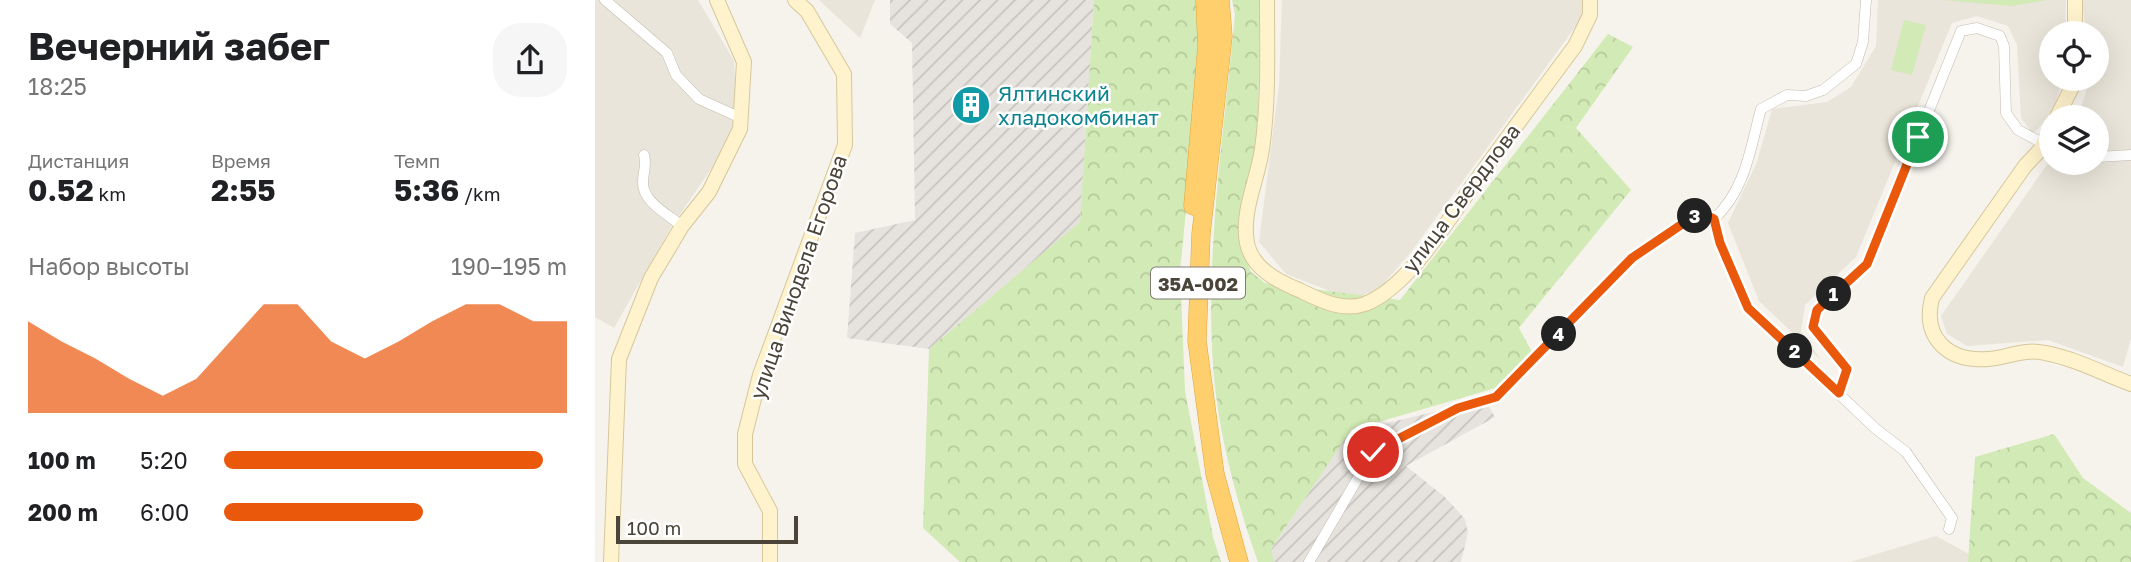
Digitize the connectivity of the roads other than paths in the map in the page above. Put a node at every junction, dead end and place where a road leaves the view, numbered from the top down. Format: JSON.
{"nodes":[{"id":1,"x":605,"y":0,"type":"edge"},
{"id":2,"x":717,"y":0,"type":"edge"},
{"id":3,"x":795,"y":0,"type":"edge"},
{"id":4,"x":1205,"y":0,"type":"edge"},
{"id":5,"x":1220,"y":0,"type":"edge"},
{"id":6,"x":1268,"y":0,"type":"edge"},
{"id":7,"x":1590,"y":0,"type":"edge"},
{"id":8,"x":1865,"y":0,"type":"edge"},
{"id":9,"x":2075,"y":0,"type":"edge"},
{"id":10,"x":2075,"y":21,"type":"edge"},
{"id":11,"x":741,"y":118,"type":"junction"},
{"id":12,"x":2039,"y":145,"type":"edge"},
{"id":13,"x":2039,"y":154,"type":"edge"},
{"id":14,"x":644,"y":155,"type":"dead end"},
{"id":15,"x":2131,"y":155,"type":"edge"},
{"id":16,"x":2109,"y":156,"type":"edge"},
{"id":17,"x":1714,"y":219,"type":"junction"},
{"id":18,"x":682,"y":226,"type":"junction"},
{"id":19,"x":2131,"y":384,"type":"edge"},
{"id":20,"x":1839,"y":393,"type":"junction"},
{"id":21,"x":1949,"y":529,"type":"dead end"},
{"id":22,"x":611,"y":562,"type":"edge"},
{"id":23,"x":770,"y":562,"type":"edge"},
{"id":24,"x":1228,"y":562,"type":"edge"},
{"id":25,"x":1239,"y":562,"type":"edge"},
{"id":26,"x":1309,"y":562,"type":"edge"}],
"edges":[{"from":1,"to":11,"type":"street"},
{"from":2,"to":11,"type":"main road"},
{"from":3,"to":23,"type":"main road","name":"улица Винодела Егорова"},
{"from":4,"to":24,"type":"highway","number":"35А-002"},
{"from":5,"to":25,"type":"highway","number":"35А-002"},
{"from":6,"to":7,"type":"main road","name":"улица Свердлова"},
{"from":8,"to":17,"type":"street"},
{"from":9,"to":10,"type":"main road"},
{"from":11,"to":18,"type":"main road"},
{"from":12,"to":20,"type":"street"},
{"from":13,"to":19,"type":"main road"},
{"from":14,"to":18,"type":"street"},
{"from":15,"to":16,"type":"street"},
{"from":17,"to":20,"type":"street"},
{"from":17,"to":26,"type":"street"},
{"from":18,"to":22,"type":"main road"},
{"from":20,"to":21,"type":"street"}]}
